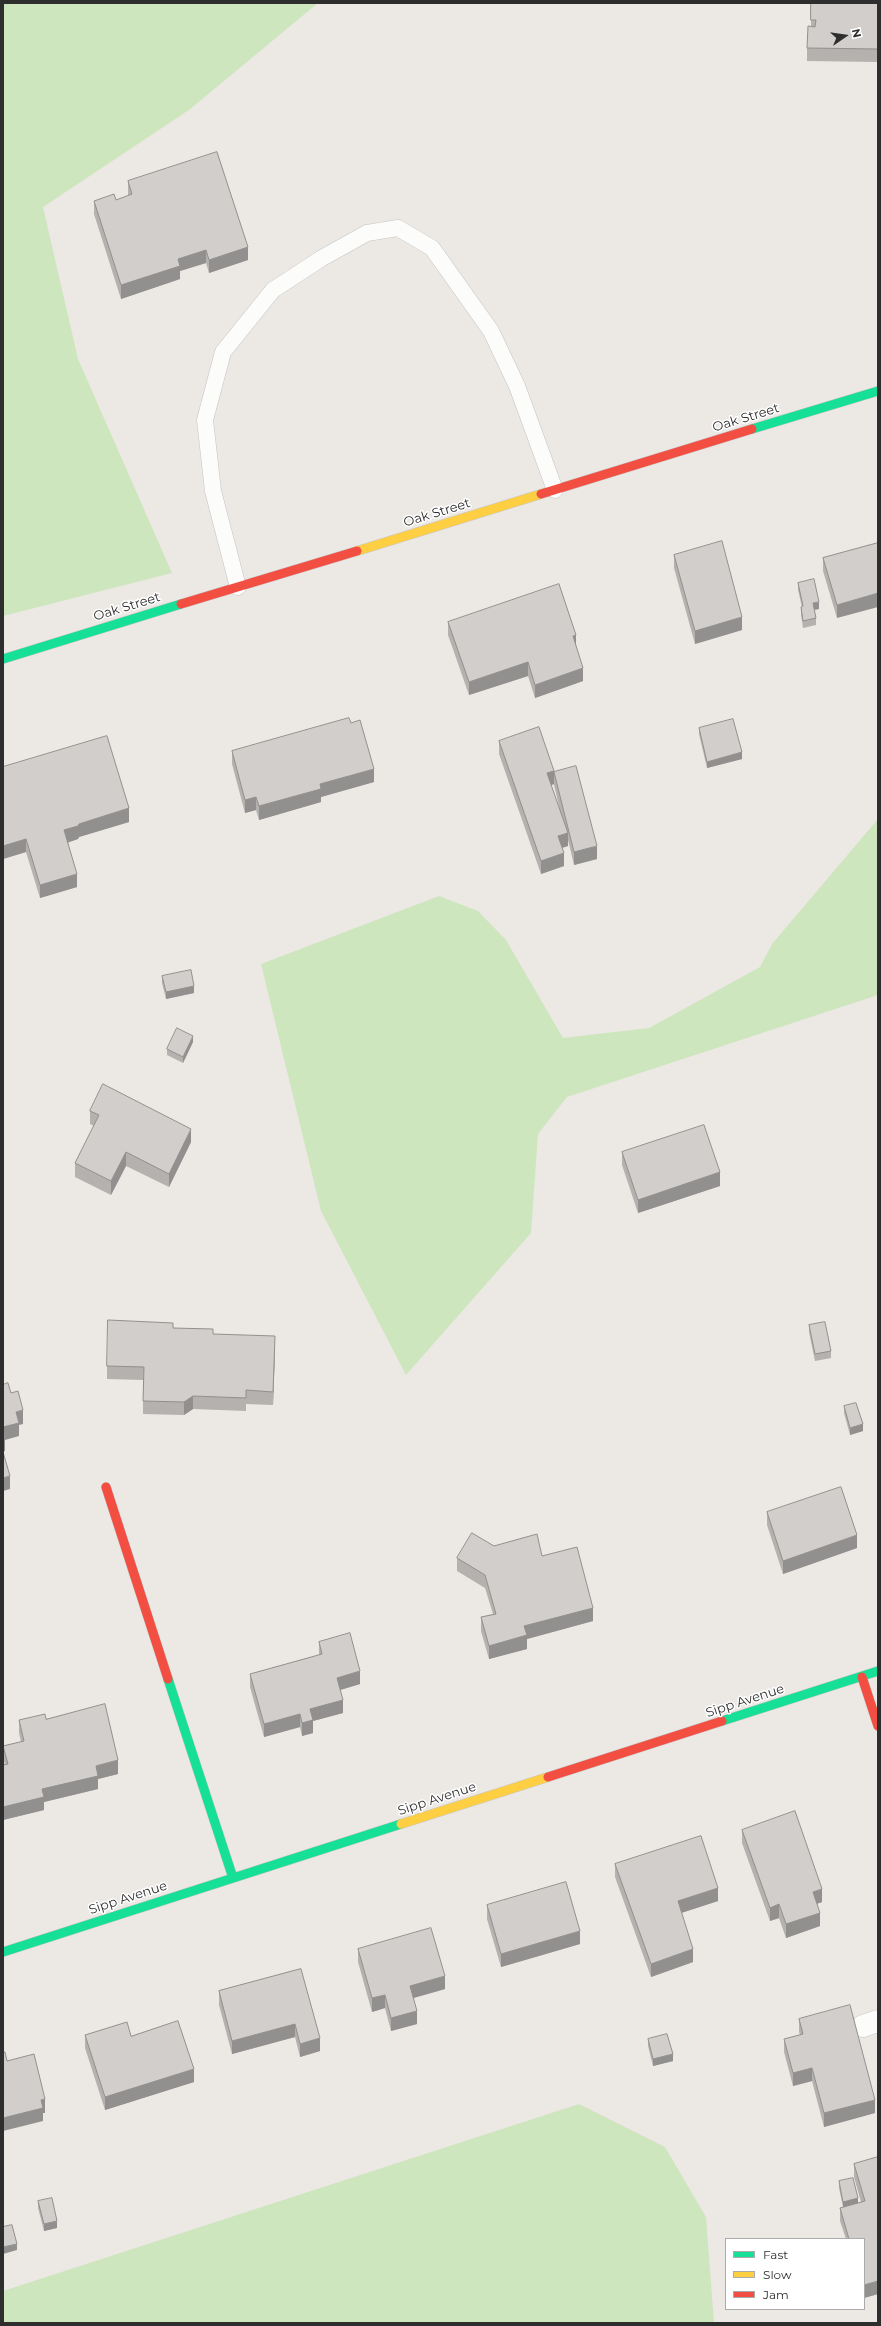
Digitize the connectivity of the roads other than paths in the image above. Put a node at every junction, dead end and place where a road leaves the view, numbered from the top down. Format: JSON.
{"nodes":[{"id":1,"x":878,"y":391,"type":"edge"},
{"id":2,"x":555,"y":490,"type":"junction"},
{"id":3,"x":238,"y":587,"type":"junction"},
{"id":4,"x":3,"y":659,"type":"edge"},
{"id":5,"x":106,"y":1487,"type":"dead end"},
{"id":6,"x":878,"y":1672,"type":"edge"},
{"id":7,"x":862,"y":1676,"type":"junction"},
{"id":8,"x":878,"y":1726,"type":"edge"},
{"id":9,"x":233,"y":1878,"type":"junction"},
{"id":10,"x":3,"y":1952,"type":"edge"}],
"edges":[{"from":1,"to":2,"type":"street","name":"Oak Street"},
{"from":2,"to":3,"type":"street","name":"Oak Street"},
{"from":2,"to":3,"type":"lane"},
{"from":3,"to":4,"type":"street","name":"Oak Street"},
{"from":5,"to":9,"type":"street"},
{"from":6,"to":7,"type":"street","name":"Sipp Avenue"},
{"from":7,"to":8,"type":"street"},
{"from":7,"to":9,"type":"street","name":"Sipp Avenue"},
{"from":9,"to":10,"type":"street","name":"Sipp Avenue"}]}
